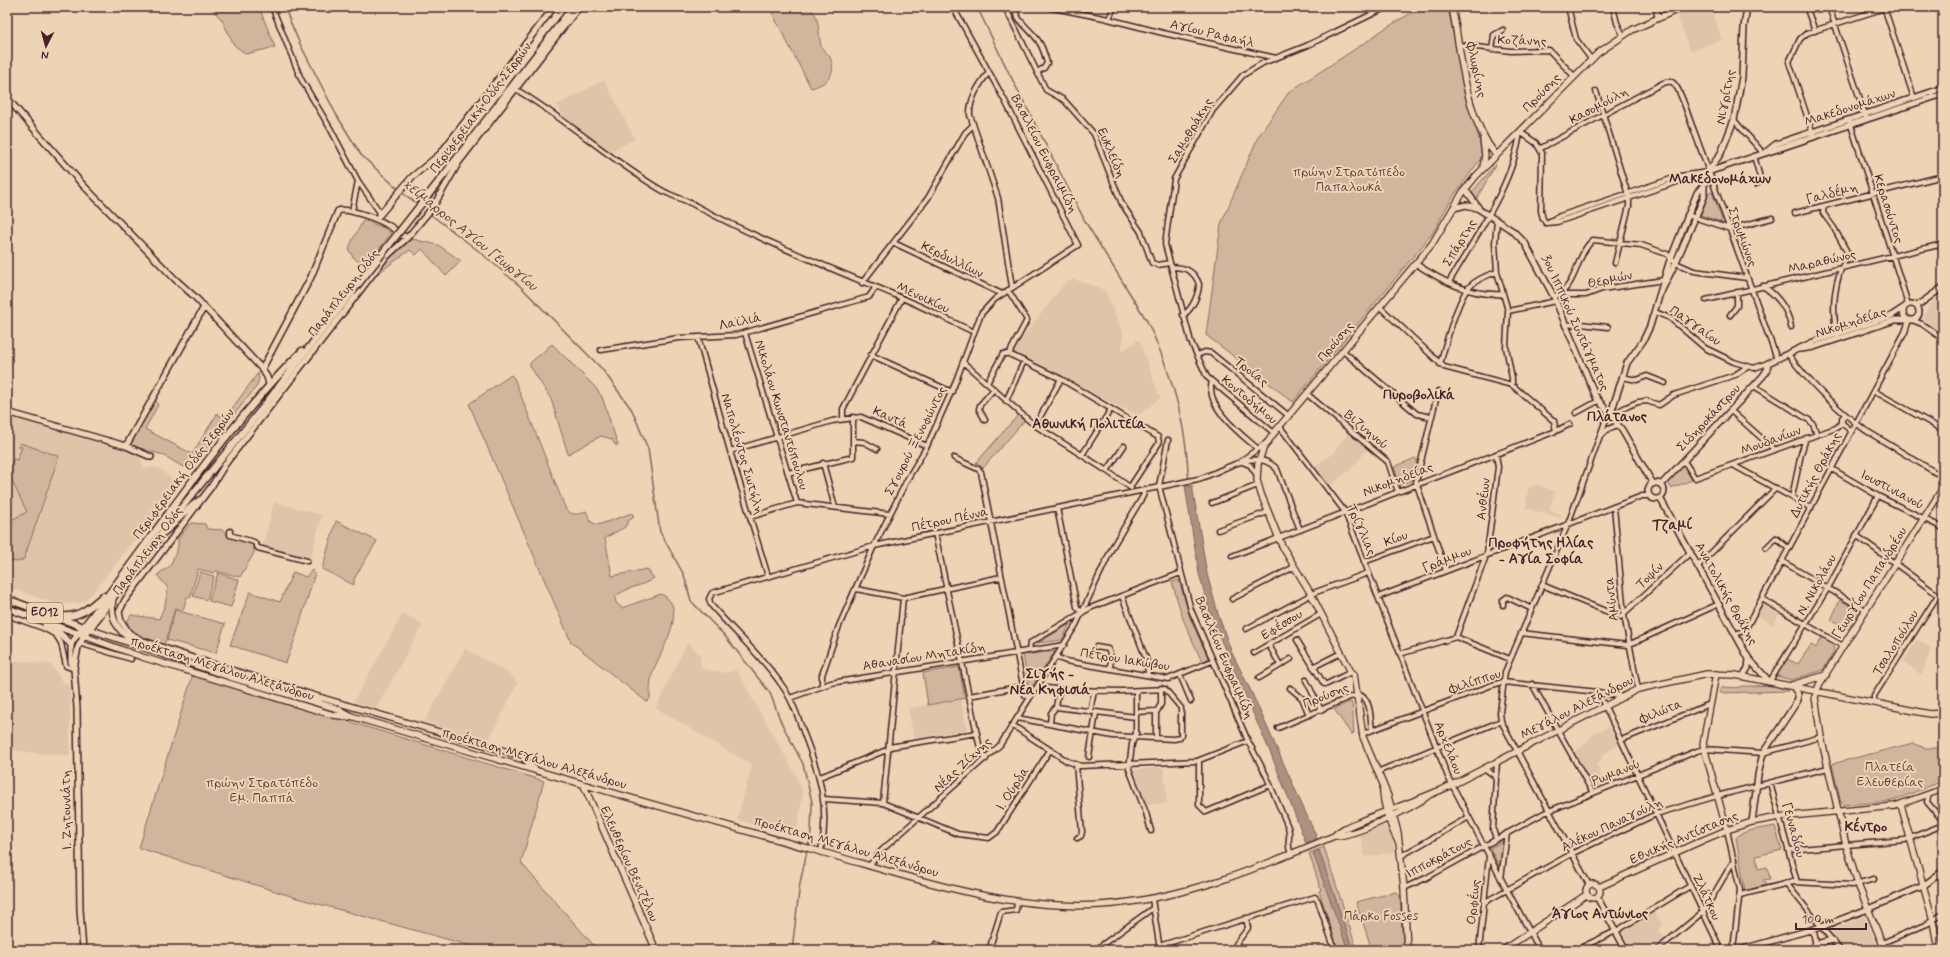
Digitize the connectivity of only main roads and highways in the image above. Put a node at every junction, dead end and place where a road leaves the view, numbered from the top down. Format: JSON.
{"nodes":[{"id":1,"x":573,"y":7,"type":"edge"},
{"id":2,"x":1452,"y":7,"type":"edge"},
{"id":3,"x":1683,"y":7,"type":"edge"},
{"id":4,"x":1482,"y":136,"type":"junction"},
{"id":5,"x":1496,"y":156,"type":"junction"},
{"id":6,"x":1481,"y":170,"type":"junction"},
{"id":7,"x":317,"y":336,"type":"junction"},
{"id":8,"x":1943,"y":488,"type":"edge"},
{"id":9,"x":113,"y":587,"type":"junction"},
{"id":10,"x":113,"y":597,"type":"junction"},
{"id":11,"x":7,"y":599,"type":"edge"},
{"id":12,"x":7,"y":608,"type":"edge"},
{"id":13,"x":46,"y":613,"type":"junction"},
{"id":14,"x":41,"y":620,"type":"junction"},
{"id":15,"x":86,"y":628,"type":"junction"},
{"id":16,"x":81,"y":635,"type":"junction"},
{"id":17,"x":71,"y":644,"type":"road end"},
{"id":18,"x":144,"y":648,"type":"junction"},
{"id":19,"x":1716,"y":674,"type":"junction"},
{"id":20,"x":1826,"y":675,"type":"junction"},
{"id":21,"x":1792,"y":686,"type":"junction"},
{"id":22,"x":1817,"y":690,"type":"junction"},
{"id":23,"x":287,"y":694,"type":"junction"},
{"id":24,"x":322,"y":698,"type":"road end"},
{"id":25,"x":1943,"y":713,"type":"edge"},
{"id":26,"x":354,"y":717,"type":"junction"},
{"id":27,"x":584,"y":786,"type":"junction"},
{"id":28,"x":1943,"y":789,"type":"edge"},
{"id":29,"x":1901,"y":805,"type":"junction"},
{"id":30,"x":1838,"y":811,"type":"junction"},
{"id":31,"x":1390,"y":813,"type":"junction"},
{"id":32,"x":1380,"y":821,"type":"junction"},
{"id":33,"x":1392,"y":828,"type":"junction"},
{"id":34,"x":1727,"y":830,"type":"junction"},
{"id":35,"x":1331,"y":838,"type":"junction"},
{"id":36,"x":1398,"y":841,"type":"junction"},
{"id":37,"x":1598,"y":887,"type":"junction"},
{"id":38,"x":1586,"y":895,"type":"junction"},
{"id":39,"x":656,"y":950,"type":"edge"},
{"id":40,"x":1407,"y":950,"type":"edge"},
{"id":41,"x":1503,"y":950,"type":"edge"},
{"id":42,"x":1884,"y":950,"type":"edge"},
{"id":43,"x":1938,"y":950,"type":"edge"}],
"edges":[{"from":1,"to":7,"type":"main road","name":"Περιφερειακή Οδός Σερρών","bridge":true},
{"from":2,"to":4,"type":"main road","name":"Φλωρίνης"},
{"from":3,"to":5,"type":"main road","name":"Προύσης"},
{"from":4,"to":5,"type":"main road","name":"Φλωρίνης"},
{"from":4,"to":6,"type":"main road","name":"Φλωρίνης"},
{"from":5,"to":6,"type":"main road","name":"Προύσης"},
{"from":6,"to":31,"type":"main road","name":"Προύσης"},
{"from":7,"to":9,"type":"main road","name":"Περιφερειακή Οδός Σερρών"},
{"from":7,"to":10,"type":"main road","name":"Περιφερειακή Οδός Σερρών"},
{"from":8,"to":20,"type":"main road","name":"Γεωργίου Παπανδρέου"},
{"from":9,"to":13,"type":"main road"},
{"from":9,"to":15,"type":"main road","name":"Περιφερειακή Οδός Σερρών"},
{"from":10,"to":15,"type":"main road","name":"Περιφερειακή Οδός Σερρών"},
{"from":10,"to":18,"type":"main road"},
{"from":11,"to":13,"type":"main road","number":"ΕΟ12"},
{"from":12,"to":14,"type":"main road","number":"ΕΟ12"},
{"from":13,"to":15,"type":"main road","number":"ΕΟ12"},
{"from":14,"to":16,"type":"main road","number":"ΕΟ12"},
{"from":14,"to":17,"type":"main road"},
{"from":15,"to":16,"type":"main road","name":"Περιφερειακή Οδός Σερρών"},
{"from":15,"to":18,"type":"main road","name":"προέκταση Μεγάλου Αλεξάνδρου","number":"ΕΟ12"},
{"from":16,"to":26,"type":"main road","name":"προέκταση Μεγάλου Αλεξάνδρου","number":"ΕΟ12"},
{"from":18,"to":23,"type":"main road","name":"προέκταση Μεγάλου Αλεξάνδρου","number":"ΕΟ12"},
{"from":19,"to":21,"type":"main road","name":"Μεγάλου Αλεξάνδρου"},
{"from":19,"to":31,"type":"main road","name":"Μεγάλου Αλεξάνδρου"},
{"from":19,"to":34,"type":"main road"},
{"from":20,"to":21,"type":"main road"},
{"from":20,"to":22,"type":"main road","name":"Γεωργίου Παπανδρέου"},
{"from":21,"to":22,"type":"main road","name":"Μεγάλου Αλεξάνδρου"},
{"from":22,"to":25,"type":"main road","name":"Μεγάλου Αλεξάνδρου"},
{"from":22,"to":30,"type":"main road"},
{"from":23,"to":24,"type":"main road"},
{"from":23,"to":26,"type":"main road","name":"προέκταση Μεγάλου Αλεξάνδρου","number":"ΕΟ12"},
{"from":26,"to":27,"type":"main road","name":"προέκταση Μεγάλου Αλεξάνδρου","number":"ΕΟ12"},
{"from":27,"to":35,"type":"main road","name":"προέκταση Μεγάλου Αλεξάνδρου"},
{"from":27,"to":39,"type":"main road","name":"Ελευθερίου Βενιζέλου"},
{"from":28,"to":29,"type":"main road","name":"Εθνικής Αντίστασης"},
{"from":29,"to":30,"type":"main road","name":"Εθνικής Αντίστασης"},
{"from":29,"to":43,"type":"main road"},
{"from":30,"to":34,"type":"main road","name":"Εθνικής Αντίστασης"},
{"from":30,"to":42,"type":"main road"},
{"from":31,"to":32,"type":"main road","name":"Μεγάλου Αλεξάνδρου"},
{"from":31,"to":33,"type":"main road"},
{"from":31,"to":35,"type":"main road","name":"Μεγάλου Αλεξάνδρου"},
{"from":31,"to":36,"type":"main road"},
{"from":32,"to":33,"type":"main road"},
{"from":32,"to":35,"type":"main road","name":"Μεγάλου Αλεξάνδρου"},
{"from":33,"to":36,"type":"main road"},
{"from":34,"to":37,"type":"main road","name":"Εθνικής Αντίστασης"},
{"from":36,"to":40,"type":"main road"},
{"from":37,"to":38,"type":"main road"},
{"from":37,"to":38,"type":"main road"},
{"from":38,"to":41,"type":"main road"}]}
